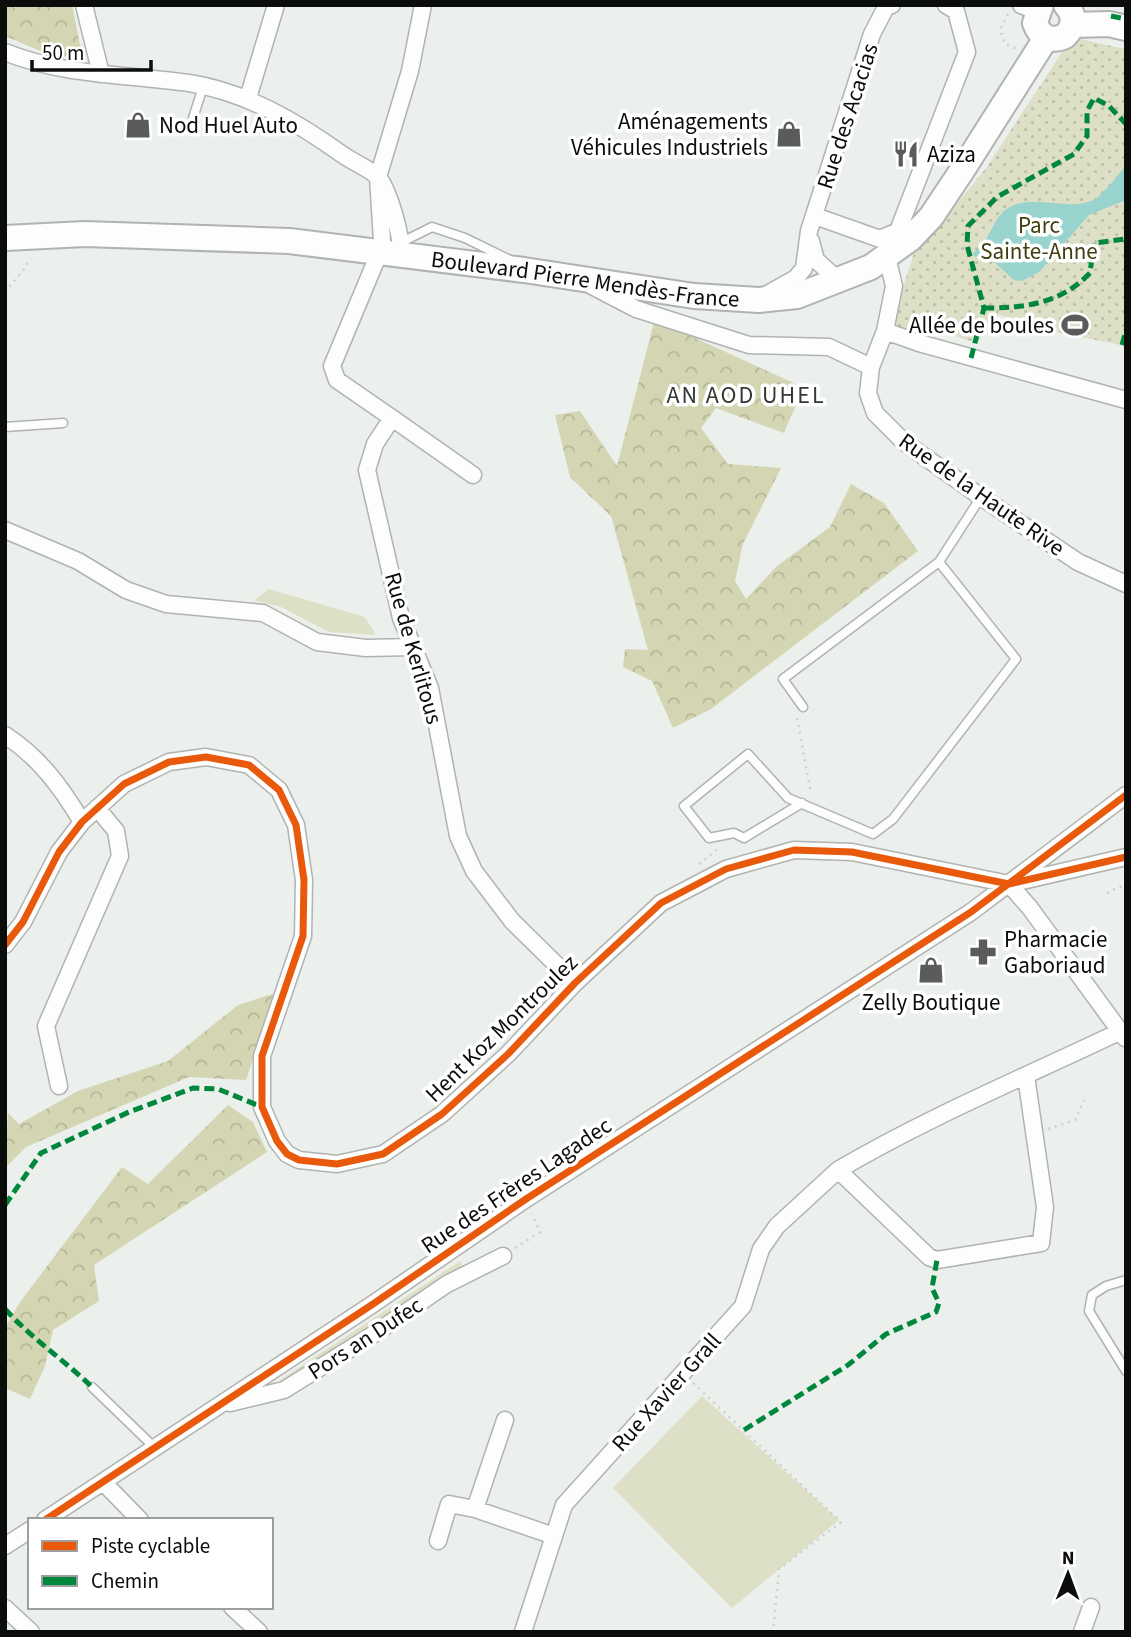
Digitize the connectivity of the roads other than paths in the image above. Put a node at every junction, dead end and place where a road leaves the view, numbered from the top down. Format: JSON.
{"nodes":[{"id":1,"x":84,"y":5,"type":"edge"},
{"id":2,"x":275,"y":5,"type":"edge"},
{"id":3,"x":423,"y":5,"type":"edge"},
{"id":4,"x":892,"y":5,"type":"edge"},
{"id":5,"x":954,"y":7,"type":"edge"},
{"id":6,"x":1027,"y":9,"type":"edge"},
{"id":7,"x":1069,"y":15,"type":"edge"},
{"id":8,"x":1117,"y":26,"type":"edge"},
{"id":9,"x":1046,"y":38,"type":"junction"},
{"id":10,"x":5,"y":51,"type":"edge"},
{"id":11,"x":101,"y":74,"type":"junction"},
{"id":12,"x":204,"y":87,"type":"junction"},
{"id":13,"x":248,"y":99,"type":"junction"},
{"id":14,"x":193,"y":118,"type":"dead end"},
{"id":15,"x":378,"y":177,"type":"junction"},
{"id":16,"x":815,"y":216,"type":"junction"},
{"id":17,"x":809,"y":231,"type":"junction"},
{"id":18,"x":5,"y":238,"type":"edge"},
{"id":19,"x":394,"y":249,"type":"junction"},
{"id":20,"x":887,"y":257,"type":"junction"},
{"id":21,"x":577,"y":278,"type":"junction"},
{"id":22,"x":839,"y":281,"type":"junction"},
{"id":23,"x":759,"y":300,"type":"junction"},
{"id":24,"x":885,"y":331,"type":"junction"},
{"id":25,"x":871,"y":367,"type":"junction"},
{"id":26,"x":1126,"y":400,"type":"edge"},
{"id":27,"x":393,"y":418,"type":"junction"},
{"id":28,"x":63,"y":423,"type":"dead end"},
{"id":29,"x":5,"y":427,"type":"edge"},
{"id":30,"x":473,"y":475,"type":"dead end"},
{"id":31,"x":981,"y":496,"type":"junction"},
{"id":32,"x":5,"y":530,"type":"edge"},
{"id":33,"x":939,"y":562,"type":"junction"},
{"id":34,"x":1126,"y":584,"type":"edge"},
{"id":35,"x":413,"y":647,"type":"junction"},
{"id":36,"x":803,"y":707,"type":"road end"},
{"id":37,"x":5,"y":735,"type":"edge"},
{"id":38,"x":1126,"y":795,"type":"edge"},
{"id":39,"x":802,"y":803,"type":"junction"},
{"id":40,"x":97,"y":808,"type":"junction"},
{"id":41,"x":82,"y":822,"type":"junction"},
{"id":42,"x":873,"y":834,"type":"junction"},
{"id":43,"x":870,"y":855,"type":"junction"},
{"id":44,"x":1126,"y":857,"type":"edge"},
{"id":45,"x":1009,"y":884,"type":"junction"},
{"id":46,"x":5,"y":945,"type":"edge"},
{"id":47,"x":575,"y":983,"type":"junction"},
{"id":48,"x":1124,"y":1035,"type":"edge"},
{"id":49,"x":1027,"y":1076,"type":"junction"},
{"id":50,"x":59,"y":1087,"type":"dead end"},
{"id":51,"x":838,"y":1170,"type":"junction"},
{"id":52,"x":503,"y":1255,"type":"road end"},
{"id":53,"x":1126,"y":1280,"type":"edge"},
{"id":54,"x":1126,"y":1371,"type":"edge"},
{"id":55,"x":92,"y":1387,"type":"dead end"},
{"id":56,"x":221,"y":1405,"type":"junction"},
{"id":57,"x":505,"y":1420,"type":"dead end"},
{"id":58,"x":155,"y":1448,"type":"junction"},
{"id":59,"x":103,"y":1482,"type":"junction"},
{"id":60,"x":475,"y":1509,"type":"junction"},
{"id":61,"x":48,"y":1518,"type":"edge"},
{"id":62,"x":137,"y":1518,"type":"edge"},
{"id":63,"x":28,"y":1531,"type":"edge"},
{"id":64,"x":554,"y":1536,"type":"junction"},
{"id":65,"x":438,"y":1541,"type":"dead end"},
{"id":66,"x":5,"y":1546,"type":"edge"},
{"id":67,"x":1091,"y":1607,"type":"dead end"},
{"id":68,"x":5,"y":1608,"type":"edge"},
{"id":69,"x":234,"y":1609,"type":"edge"},
{"id":70,"x":31,"y":1632,"type":"edge"},
{"id":71,"x":259,"y":1632,"type":"edge"},
{"id":72,"x":523,"y":1632,"type":"edge"},
{"id":73,"x":1082,"y":1632,"type":"edge"}],
"edges":[{"from":1,"to":11,"type":"street"},
{"from":2,"to":13,"type":"street"},
{"from":3,"to":15,"type":"street"},
{"from":4,"to":16,"type":"street","name":"Rue des Acacias"},
{"from":5,"to":16,"type":"street"},
{"from":6,"to":9,"type":"main road"},
{"from":7,"to":8,"type":"main road"},
{"from":7,"to":9,"type":"main road"},
{"from":9,"to":20,"type":"main road","name":"Boulevard Pierre Mendès-France"},
{"from":10,"to":11,"type":"street"},
{"from":11,"to":12,"type":"street"},
{"from":12,"to":13,"type":"street"},
{"from":12,"to":14,"type":"lane"},
{"from":13,"to":15,"type":"street"},
{"from":15,"to":19,"type":"street"},
{"from":15,"to":19,"type":"street"},
{"from":16,"to":17,"type":"street","name":"Rue des Acacias"},
{"from":17,"to":22,"type":"street"},
{"from":17,"to":23,"type":"street","name":"Rue des Acacias"},
{"from":18,"to":19,"type":"main road","name":"Boulevard Pierre Mendès-France"},
{"from":19,"to":21,"type":"main road","name":"Boulevard Pierre Mendès-France"},
{"from":19,"to":27,"type":"street"},
{"from":20,"to":22,"type":"main road","name":"Boulevard Pierre Mendès-France"},
{"from":20,"to":24,"type":"street","name":"Rue de la Haute Rive"},
{"from":21,"to":23,"type":"main road","name":"Boulevard Pierre Mendès-France"},
{"from":21,"to":25,"type":"street"},
{"from":22,"to":23,"type":"main road","name":"Boulevard Pierre Mendès-France"},
{"from":24,"to":25,"type":"street","name":"Rue de la Haute Rive"},
{"from":24,"to":26,"type":"street"},
{"from":25,"to":31,"type":"street","name":"Rue de la Haute Rive"},
{"from":27,"to":30,"type":"street"},
{"from":27,"to":35,"type":"street","name":"Rue de Kerlitous"},
{"from":28,"to":29,"type":"lane"},
{"from":31,"to":33,"type":"lane"},
{"from":31,"to":34,"type":"street","name":"Rue de la Haute Rive"},
{"from":32,"to":35,"type":"street"},
{"from":33,"to":36,"type":"lane"},
{"from":33,"to":42,"type":"lane"},
{"from":35,"to":47,"type":"street","name":"Rue de Kerlitous"},
{"from":37,"to":41,"type":"street"},
{"from":38,"to":45,"type":"street","name":"Rue des Frères Lagadec"},
{"from":39,"to":39,"type":"lane"},
{"from":39,"to":42,"type":"lane"},
{"from":40,"to":41,"type":"street","name":"Hent Koz Montroulez"},
{"from":40,"to":47,"type":"street","name":"Hent Koz Montroulez"},
{"from":40,"to":50,"type":"street"},
{"from":41,"to":46,"type":"street","name":"Hent Koz Montroulez"},
{"from":42,"to":43,"type":"lane"},
{"from":43,"to":45,"type":"street","name":"Hent Koz Montroulez"},
{"from":43,"to":47,"type":"street","name":"Hent Koz Montroulez"},
{"from":44,"to":45,"type":"street"},
{"from":45,"to":48,"type":"street"},
{"from":45,"to":56,"type":"street","name":"Rue des Frères Lagadec"},
{"from":48,"to":49,"type":"street","name":"Rue Xavier Grall"},
{"from":49,"to":51,"type":"street","name":"Rue Xavier Grall"},
{"from":49,"to":51,"type":"street"},
{"from":51,"to":64,"type":"street","name":"Rue Xavier Grall"},
{"from":52,"to":56,"type":"street","name":"Pors an Dufec"},
{"from":53,"to":54,"type":"lane"},
{"from":55,"to":58,"type":"lane"},
{"from":56,"to":58,"type":"street","name":"Rue des Frères Lagadec"},
{"from":57,"to":60,"type":"street"},
{"from":58,"to":59,"type":"street","name":"Rue des Frères Lagadec"},
{"from":59,"to":61,"type":"street","name":"Rue des Frères Lagadec"},
{"from":59,"to":62,"type":"street"},
{"from":60,"to":64,"type":"street"},
{"from":60,"to":65,"type":"street"},
{"from":63,"to":66,"type":"street"},
{"from":64,"to":72,"type":"street","name":"Rue Xavier Grall"},
{"from":67,"to":73,"type":"street"},
{"from":68,"to":70,"type":"street"},
{"from":69,"to":71,"type":"street"}]}
